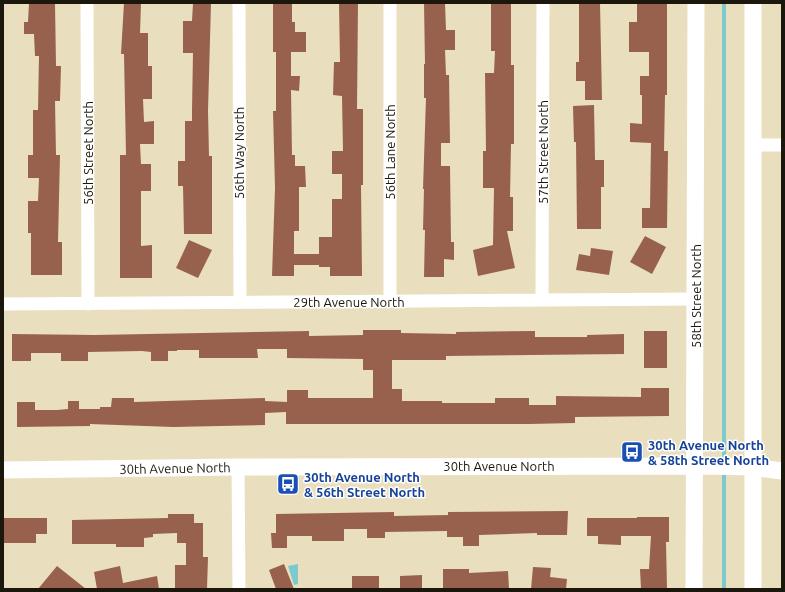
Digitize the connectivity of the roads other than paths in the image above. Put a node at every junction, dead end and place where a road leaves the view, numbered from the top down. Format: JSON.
{"nodes":[{"id":1,"x":87,"y":3,"type":"edge"},
{"id":2,"x":239,"y":3,"type":"edge"},
{"id":3,"x":390,"y":3,"type":"edge"},
{"id":4,"x":543,"y":3,"type":"edge"},
{"id":5,"x":696,"y":3,"type":"edge"},
{"id":6,"x":753,"y":3,"type":"edge"},
{"id":7,"x":753,"y":145,"type":"junction"},
{"id":8,"x":782,"y":145,"type":"edge"},
{"id":9,"x":696,"y":299,"type":"junction"},
{"id":10,"x":542,"y":300,"type":"junction"},
{"id":11,"x":390,"y":301,"type":"junction"},
{"id":12,"x":240,"y":302,"type":"junction"},
{"id":13,"x":3,"y":304,"type":"edge"},
{"id":14,"x":88,"y":304,"type":"junction"},
{"id":15,"x":782,"y":462,"type":"edge"},
{"id":16,"x":700,"y":466,"type":"junction"},
{"id":17,"x":238,"y":467,"type":"junction"},
{"id":18,"x":746,"y":467,"type":"junction"},
{"id":19,"x":3,"y":470,"type":"edge"},
{"id":20,"x":782,"y":471,"type":"edge"},
{"id":21,"x":239,"y":589,"type":"edge"},
{"id":22,"x":694,"y":589,"type":"edge"},
{"id":23,"x":753,"y":589,"type":"edge"}],
"edges":[{"from":1,"to":14,"type":"street","name":"56th Street North"},
{"from":2,"to":12,"type":"street","name":"56th Way North"},
{"from":3,"to":11,"type":"street","name":"56th Lane North"},
{"from":4,"to":10,"type":"street","name":"57th Street North"},
{"from":5,"to":9,"type":"street","name":"58th Street North"},
{"from":6,"to":7,"type":"street"},
{"from":7,"to":8,"type":"street"},
{"from":7,"to":18,"type":"street"},
{"from":9,"to":10,"type":"street","name":"29th Avenue North"},
{"from":9,"to":16,"type":"street","name":"58th Street North"},
{"from":10,"to":11,"type":"street","name":"29th Avenue North"},
{"from":11,"to":12,"type":"street","name":"29th Avenue North"},
{"from":12,"to":14,"type":"street","name":"29th Avenue North"},
{"from":13,"to":14,"type":"street","name":"29th Avenue North"},
{"from":15,"to":18,"type":"street"},
{"from":16,"to":17,"type":"street","name":"30th Avenue North"},
{"from":16,"to":18,"type":"street","name":"30th Avenue North"},
{"from":16,"to":22,"type":"street","name":"58th Street North"},
{"from":17,"to":19,"type":"street","name":"30th Avenue North"},
{"from":17,"to":21,"type":"street"},
{"from":18,"to":20,"type":"street"},
{"from":18,"to":23,"type":"street"}]}
